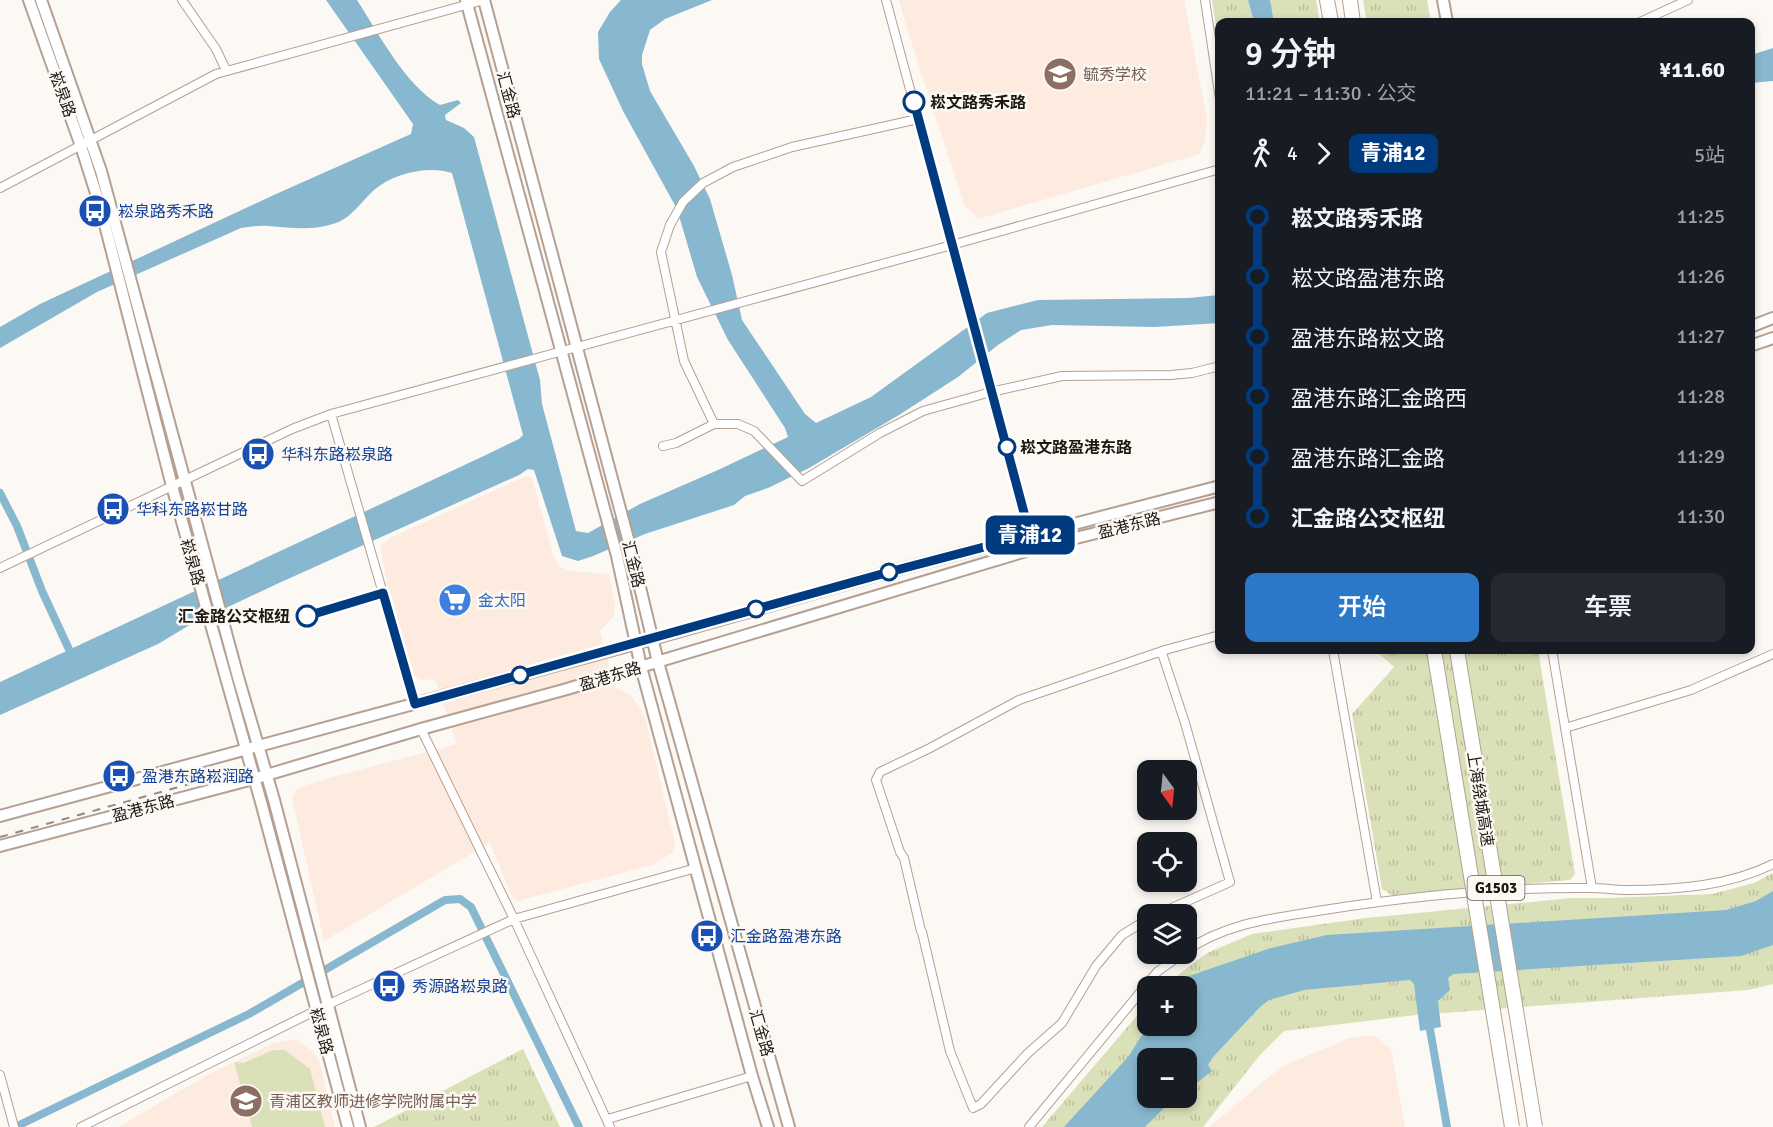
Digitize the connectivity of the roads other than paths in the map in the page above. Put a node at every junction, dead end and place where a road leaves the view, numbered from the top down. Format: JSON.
{"nodes":[{"id":1,"x":29,"y":0,"type":"edge"},
{"id":2,"x":41,"y":0,"type":"edge"},
{"id":3,"x":182,"y":0,"type":"edge"},
{"id":4,"x":484,"y":0,"type":"edge"},
{"id":5,"x":886,"y":0,"type":"edge"},
{"id":6,"x":1205,"y":0,"type":"edge"},
{"id":7,"x":1327,"y":0,"type":"edge"},
{"id":8,"x":1350,"y":0,"type":"edge"},
{"id":9,"x":1443,"y":0,"type":"edge"},
{"id":10,"x":1688,"y":0,"type":"edge"},
{"id":11,"x":466,"y":2,"type":"edge"},
{"id":12,"x":41,"y":15,"type":"junction"},
{"id":13,"x":1330,"y":18,"type":"edge"},
{"id":14,"x":1352,"y":18,"type":"edge"},
{"id":15,"x":1446,"y":18,"type":"edge"},
{"id":16,"x":1649,"y":18,"type":"edge"},
{"id":17,"x":1215,"y":66,"type":"edge"},
{"id":18,"x":226,"y":70,"type":"junction"},
{"id":19,"x":918,"y":118,"type":"junction"},
{"id":20,"x":86,"y":143,"type":"junction"},
{"id":21,"x":1215,"y":170,"type":"edge"},
{"id":22,"x":0,"y":188,"type":"edge"},
{"id":23,"x":952,"y":245,"type":"junction"},
{"id":24,"x":126,"y":282,"type":"junction"},
{"id":25,"x":1773,"y":318,"type":"edge"},
{"id":26,"x":675,"y":321,"type":"junction"},
{"id":27,"x":1755,"y":325,"type":"edge"},
{"id":28,"x":1773,"y":338,"type":"edge"},
{"id":29,"x":1755,"y":344,"type":"edge"},
{"id":30,"x":576,"y":348,"type":"junction"},
{"id":31,"x":562,"y":351,"type":"junction"},
{"id":32,"x":1215,"y":367,"type":"edge"},
{"id":33,"x":993,"y":392,"type":"junction"},
{"id":34,"x":331,"y":414,"type":"junction"},
{"id":35,"x":714,"y":424,"type":"junction"},
{"id":36,"x":663,"y":446,"type":"dead end"},
{"id":37,"x":184,"y":480,"type":"junction"},
{"id":38,"x":172,"y":486,"type":"junction"},
{"id":39,"x":1215,"y":487,"type":"edge"},
{"id":40,"x":1215,"y":503,"type":"edge"},
{"id":41,"x":1030,"y":535,"type":"junction"},
{"id":42,"x":1036,"y":548,"type":"junction"},
{"id":43,"x":0,"y":568,"type":"edge"},
{"id":44,"x":1215,"y":636,"type":"edge"},
{"id":45,"x":652,"y":638,"type":"junction"},
{"id":46,"x":636,"y":644,"type":"junction"},
{"id":47,"x":1162,"y":653,"type":"junction"},
{"id":48,"x":1334,"y":654,"type":"edge"},
{"id":49,"x":1435,"y":654,"type":"edge"},
{"id":50,"x":1457,"y":654,"type":"edge"},
{"id":51,"x":1553,"y":654,"type":"edge"},
{"id":52,"x":1773,"y":654,"type":"edge"},
{"id":53,"x":658,"y":662,"type":"junction"},
{"id":54,"x":641,"y":667,"type":"junction"},
{"id":55,"x":415,"y":704,"type":"junction"},
{"id":56,"x":1565,"y":728,"type":"junction"},
{"id":57,"x":421,"y":729,"type":"junction"},
{"id":58,"x":258,"y":746,"type":"junction"},
{"id":59,"x":245,"y":750,"type":"junction"},
{"id":60,"x":266,"y":775,"type":"junction"},
{"id":61,"x":254,"y":779,"type":"junction"},
{"id":62,"x":0,"y":816,"type":"edge"},
{"id":63,"x":0,"y":846,"type":"edge"},
{"id":64,"x":1773,"y":864,"type":"edge"},
{"id":65,"x":696,"y":868,"type":"junction"},
{"id":66,"x":1592,"y":888,"type":"junction"},
{"id":67,"x":1377,"y":902,"type":"junction"},
{"id":68,"x":1181,"y":904,"type":"edge"},
{"id":69,"x":514,"y":919,"type":"junction"},
{"id":70,"x":1137,"y":926,"type":"edge"},
{"id":71,"x":1197,"y":943,"type":"edge"},
{"id":72,"x":309,"y":958,"type":"junction"},
{"id":73,"x":1168,"y":964,"type":"edge"},
{"id":74,"x":327,"y":1005,"type":"junction"},
{"id":75,"x":316,"y":1011,"type":"junction"},
{"id":76,"x":0,"y":1076,"type":"edge"},
{"id":77,"x":752,"y":1076,"type":"junction"},
{"id":78,"x":609,"y":1123,"type":"edge"},
{"id":79,"x":14,"y":1127,"type":"edge"},
{"id":80,"x":81,"y":1127,"type":"edge"},
{"id":81,"x":348,"y":1127,"type":"edge"},
{"id":82,"x":360,"y":1127,"type":"edge"},
{"id":83,"x":768,"y":1127,"type":"edge"},
{"id":84,"x":789,"y":1127,"type":"edge"},
{"id":85,"x":1029,"y":1127,"type":"edge"},
{"id":86,"x":1512,"y":1127,"type":"edge"},
{"id":87,"x":1535,"y":1127,"type":"edge"}],
"edges":[{"from":1,"to":12,"type":"main road","name":"崧泉路"},
{"from":2,"to":12,"type":"main road","name":"崧泉路"},
{"from":3,"to":18,"type":"street"},
{"from":4,"to":11,"type":"street"},
{"from":4,"to":30,"type":"main road","name":"汇金路"},
{"from":5,"to":19,"type":"street"},
{"from":6,"to":17,"type":"street"},
{"from":7,"to":13,"type":"highway"},
{"from":8,"to":14,"type":"highway"},
{"from":9,"to":15,"type":"main road"},
{"from":10,"to":16,"type":"street"},
{"from":11,"to":18,"type":"street"},
{"from":11,"to":31,"type":"main road","name":"汇金路"},
{"from":12,"to":20,"type":"main road","name":"崧泉路"},
{"from":18,"to":20,"type":"street"},
{"from":19,"to":23,"type":"street"},
{"from":19,"to":26,"type":"street"},
{"from":20,"to":22,"type":"street"},
{"from":20,"to":24,"type":"main road","name":"崧泉路"},
{"from":21,"to":23,"type":"street"},
{"from":23,"to":26,"type":"street"},
{"from":23,"to":33,"type":"street"},
{"from":24,"to":37,"type":"main road","name":"崧泉路"},
{"from":24,"to":38,"type":"main road","name":"崧泉路"},
{"from":25,"to":27,"type":"main road"},
{"from":26,"to":30,"type":"street"},
{"from":26,"to":35,"type":"street"},
{"from":28,"to":29,"type":"main road"},
{"from":30,"to":31,"type":"street"},
{"from":30,"to":45,"type":"main road","name":"汇金路"},
{"from":31,"to":34,"type":"street"},
{"from":31,"to":46,"type":"main road","name":"汇金路"},
{"from":32,"to":33,"type":"street"},
{"from":33,"to":35,"type":"street"},
{"from":33,"to":41,"type":"street"},
{"from":34,"to":37,"type":"street"},
{"from":34,"to":55,"type":"street"},
{"from":35,"to":36,"type":"street"},
{"from":37,"to":38,"type":"street"},
{"from":37,"to":58,"type":"main road","name":"崧泉路"},
{"from":38,"to":43,"type":"street"},
{"from":38,"to":59,"type":"main road","name":"崧泉路"},
{"from":39,"to":41,"type":"main road","name":"盈港东路"},
{"from":40,"to":42,"type":"main road","name":"盈港东路"},
{"from":41,"to":42,"type":"street"},
{"from":41,"to":45,"type":"main road","name":"盈港东路"},
{"from":42,"to":53,"type":"main road","name":"盈港东路"},
{"from":44,"to":47,"type":"street"},
{"from":45,"to":46,"type":"main road","name":"盈港东路"},
{"from":45,"to":53,"type":"main road","name":"汇金路"},
{"from":46,"to":54,"type":"main road","name":"汇金路"},
{"from":46,"to":55,"type":"main road","name":"盈港东路"},
{"from":47,"to":68,"type":"street"},
{"from":47,"to":70,"type":"street"},
{"from":48,"to":67,"type":"street"},
{"from":49,"to":86,"type":"highway","name":"上海绕城高速","number":"G1503","bridge":true},
{"from":50,"to":87,"type":"highway","name":"上海绕城高速","number":"G1503","bridge":true},
{"from":51,"to":56,"type":"street"},
{"from":52,"to":56,"type":"street"},
{"from":53,"to":54,"type":"main road","name":"盈港东路"},
{"from":53,"to":84,"type":"main road","name":"汇金路"},
{"from":54,"to":57,"type":"main road","name":"盈港东路"},
{"from":54,"to":65,"type":"main road","name":"汇金路"},
{"from":55,"to":58,"type":"main road","name":"盈港东路"},
{"from":56,"to":66,"type":"street"},
{"from":57,"to":60,"type":"main road","name":"盈港东路"},
{"from":57,"to":69,"type":"street"},
{"from":58,"to":59,"type":"main road","name":"盈港东路"},
{"from":58,"to":60,"type":"main road","name":"崧泉路"},
{"from":59,"to":61,"type":"main road","name":"崧泉路"},
{"from":59,"to":62,"type":"main road","name":"盈港东路"},
{"from":60,"to":61,"type":"main road","name":"盈港东路"},
{"from":60,"to":72,"type":"main road","name":"崧泉路"},
{"from":61,"to":63,"type":"main road","name":"盈港东路"},
{"from":61,"to":72,"type":"main road","name":"崧泉路"},
{"from":64,"to":66,"type":"street"},
{"from":65,"to":69,"type":"street"},
{"from":65,"to":77,"type":"main road","name":"汇金路"},
{"from":66,"to":67,"type":"street"},
{"from":67,"to":71,"type":"street"},
{"from":69,"to":74,"type":"street"},
{"from":69,"to":78,"type":"street"},
{"from":72,"to":74,"type":"main road","name":"崧泉路"},
{"from":72,"to":75,"type":"main road","name":"崧泉路"},
{"from":73,"to":85,"type":"street"},
{"from":74,"to":75,"type":"street"},
{"from":74,"to":82,"type":"main road","name":"崧泉路"},
{"from":75,"to":80,"type":"street"},
{"from":75,"to":81,"type":"main road","name":"崧泉路"},
{"from":76,"to":79,"type":"street"},
{"from":77,"to":78,"type":"street"},
{"from":77,"to":83,"type":"main road","name":"汇金路"}]}
